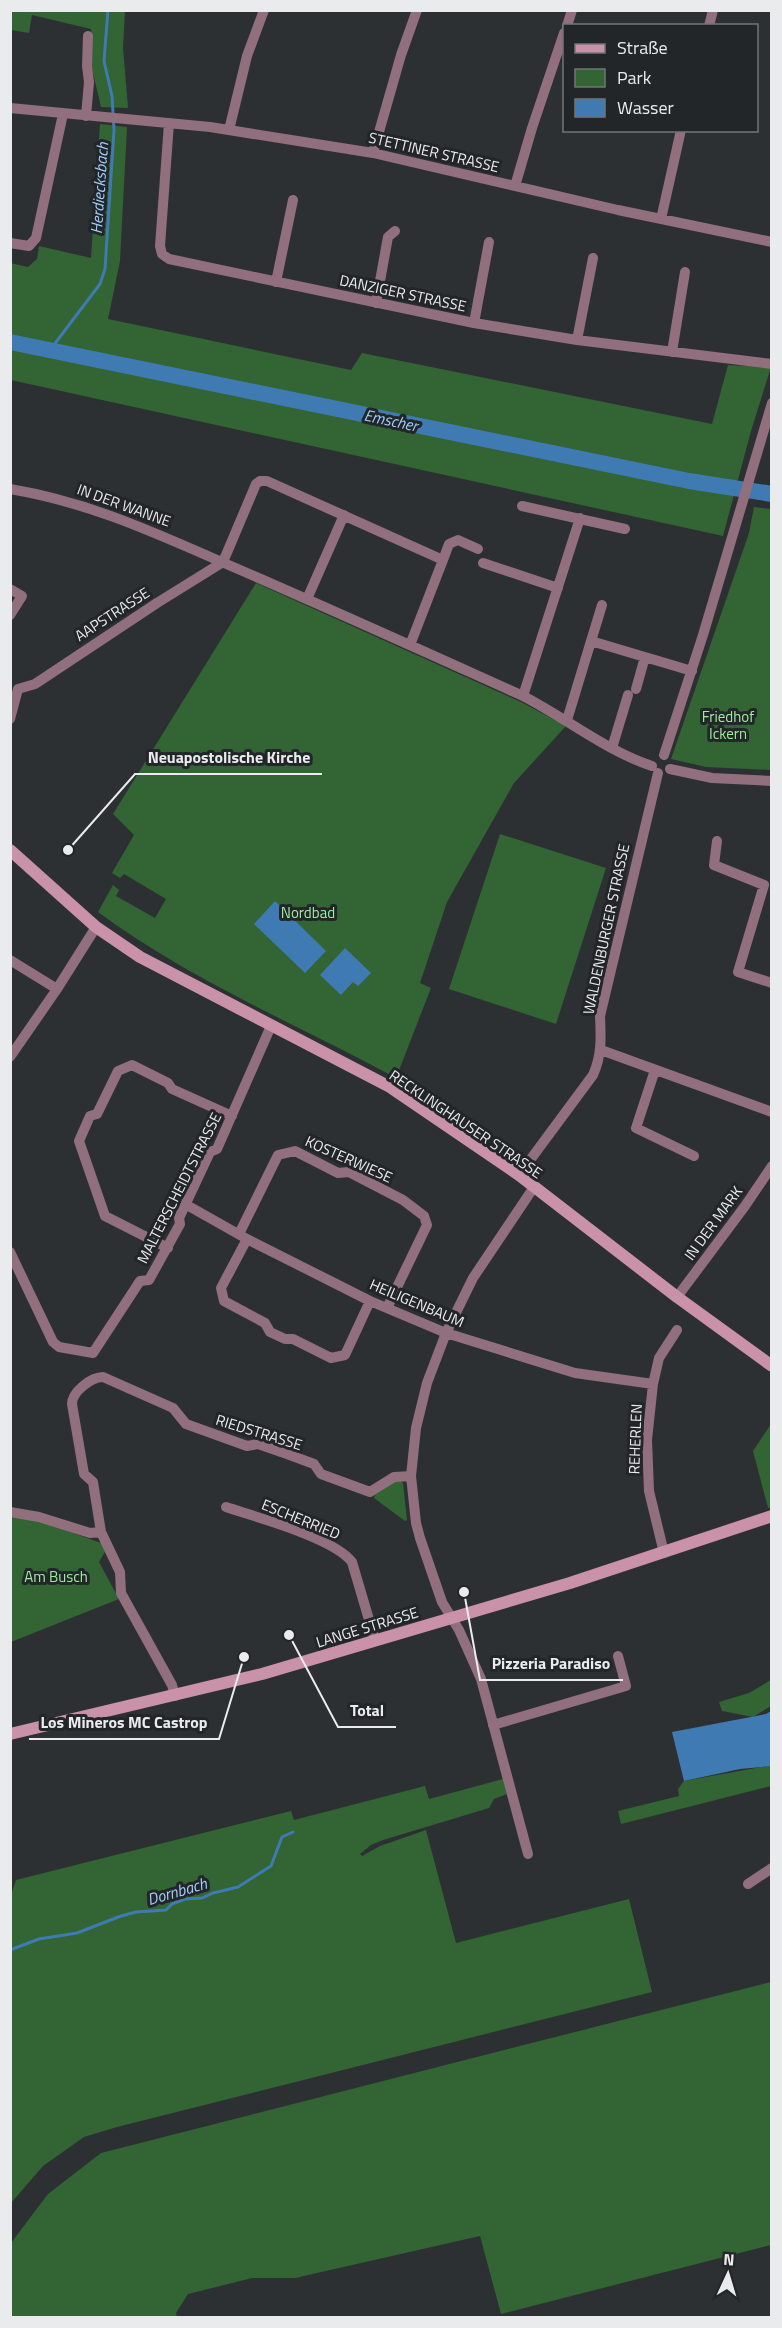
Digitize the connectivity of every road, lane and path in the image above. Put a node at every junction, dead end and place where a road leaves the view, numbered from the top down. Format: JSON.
{"nodes":[{"id":1,"x":264,"y":10,"type":"edge"},
{"id":2,"x":417,"y":10,"type":"edge"},
{"id":3,"x":88,"y":36,"type":"dead end"},
{"id":4,"x":563,"y":36,"type":"edge"},
{"id":5,"x":10,"y":108,"type":"edge"},
{"id":6,"x":63,"y":114,"type":"junction"},
{"id":7,"x":86,"y":116,"type":"junction"},
{"id":8,"x":169,"y":123,"type":"junction"},
{"id":9,"x":229,"y":130,"type":"junction"},
{"id":10,"x":681,"y":132,"type":"edge"},
{"id":11,"x":373,"y":153,"type":"junction"},
{"id":12,"x":515,"y":186,"type":"junction"},
{"id":13,"x":293,"y":200,"type":"dead end"},
{"id":14,"x":661,"y":219,"type":"junction"},
{"id":15,"x":395,"y":231,"type":"dead end"},
{"id":16,"x":489,"y":242,"type":"dead end"},
{"id":17,"x":771,"y":242,"type":"edge"},
{"id":18,"x":10,"y":243,"type":"edge"},
{"id":19,"x":592,"y":258,"type":"dead end"},
{"id":20,"x":685,"y":272,"type":"dead end"},
{"id":21,"x":276,"y":282,"type":"junction"},
{"id":22,"x":376,"y":303,"type":"junction"},
{"id":23,"x":474,"y":323,"type":"junction"},
{"id":24,"x":577,"y":340,"type":"junction"},
{"id":25,"x":672,"y":352,"type":"junction"},
{"id":26,"x":771,"y":364,"type":"edge"},
{"id":27,"x":771,"y":404,"type":"edge"},
{"id":28,"x":10,"y":489,"type":"edge"},
{"id":29,"x":522,"y":506,"type":"dead end"},
{"id":30,"x":344,"y":515,"type":"junction"},
{"id":31,"x":580,"y":519,"type":"junction"},
{"id":32,"x":625,"y":529,"type":"dead end"},
{"id":33,"x":478,"y":549,"type":"dead end"},
{"id":34,"x":443,"y":560,"type":"junction"},
{"id":35,"x":223,"y":562,"type":"junction"},
{"id":36,"x":483,"y":563,"type":"dead end"},
{"id":37,"x":558,"y":588,"type":"junction"},
{"id":38,"x":10,"y":589,"type":"edge"},
{"id":39,"x":307,"y":599,"type":"junction"},
{"id":40,"x":602,"y":605,"type":"dead end"},
{"id":41,"x":10,"y":615,"type":"edge"},
{"id":42,"x":591,"y":641,"type":"junction"},
{"id":43,"x":410,"y":645,"type":"junction"},
{"id":44,"x":645,"y":657,"type":"junction"},
{"id":45,"x":692,"y":671,"type":"junction"},
{"id":46,"x":14,"y":685,"type":"edge"},
{"id":47,"x":523,"y":696,"type":"junction"},
{"id":48,"x":10,"y":719,"type":"edge"},
{"id":49,"x":567,"y":720,"type":"junction"},
{"id":50,"x":612,"y":748,"type":"junction"},
{"id":51,"x":664,"y":755,"type":"junction"},
{"id":52,"x":655,"y":769,"type":"junction"},
{"id":53,"x":670,"y":769,"type":"junction"},
{"id":54,"x":771,"y":781,"type":"edge"},
{"id":55,"x":717,"y":841,"type":"dead end"},
{"id":56,"x":10,"y":850,"type":"edge"},
{"id":57,"x":96,"y":927,"type":"junction"},
{"id":58,"x":10,"y":960,"type":"edge"},
{"id":59,"x":771,"y":983,"type":"edge"},
{"id":60,"x":57,"y":989,"type":"junction"},
{"id":61,"x":271,"y":1026,"type":"junction"},
{"id":62,"x":601,"y":1050,"type":"junction"},
{"id":63,"x":10,"y":1057,"type":"edge"},
{"id":64,"x":655,"y":1070,"type":"junction"},
{"id":65,"x":771,"y":1112,"type":"edge"},
{"id":66,"x":232,"y":1116,"type":"junction"},
{"id":67,"x":694,"y":1156,"type":"dead end"},
{"id":68,"x":771,"y":1166,"type":"edge"},
{"id":69,"x":519,"y":1175,"type":"junction"},
{"id":70,"x":534,"y":1187,"type":"junction"},
{"id":71,"x":185,"y":1204,"type":"junction"},
{"id":72,"x":243,"y":1237,"type":"junction"},
{"id":73,"x":168,"y":1248,"type":"junction"},
{"id":74,"x":10,"y":1252,"type":"edge"},
{"id":75,"x":677,"y":1297,"type":"junction"},
{"id":76,"x":370,"y":1301,"type":"junction"},
{"id":77,"x":387,"y":1308,"type":"junction"},
{"id":78,"x":677,"y":1330,"type":"dead end"},
{"id":79,"x":446,"y":1333,"type":"junction"},
{"id":80,"x":771,"y":1366,"type":"edge"},
{"id":81,"x":653,"y":1384,"type":"junction"},
{"id":82,"x":411,"y":1476,"type":"junction"},
{"id":83,"x":226,"y":1507,"type":"dead end"},
{"id":84,"x":10,"y":1512,"type":"edge"},
{"id":85,"x":771,"y":1516,"type":"edge"},
{"id":86,"x":101,"y":1532,"type":"junction"},
{"id":87,"x":664,"y":1553,"type":"junction"},
{"id":88,"x":452,"y":1617,"type":"junction"},
{"id":89,"x":375,"y":1640,"type":"junction"},
{"id":90,"x":618,"y":1656,"type":"dead end"},
{"id":91,"x":175,"y":1696,"type":"junction"},
{"id":92,"x":494,"y":1725,"type":"junction"},
{"id":93,"x":10,"y":1734,"type":"edge"},
{"id":94,"x":528,"y":1854,"type":"dead end"},
{"id":95,"x":771,"y":1868,"type":"edge"},
{"id":96,"x":748,"y":1884,"type":"dead end"}],
"edges":[{"from":1,"to":9,"type":"street"},
{"from":2,"to":11,"type":"street"},
{"from":3,"to":7,"type":"street"},
{"from":4,"to":12,"type":"street"},
{"from":5,"to":6,"type":"street","name":"STETTINER STRASSE"},
{"from":6,"to":7,"type":"street","name":"STETTINER STRASSE"},
{"from":6,"to":18,"type":"street"},
{"from":7,"to":8,"type":"street","name":"STETTINER STRASSE"},
{"from":8,"to":9,"type":"street","name":"STETTINER STRASSE"},
{"from":8,"to":21,"type":"street","name":"DANZIGER STRASSE"},
{"from":9,"to":11,"type":"street","name":"STETTINER STRASSE"},
{"from":10,"to":14,"type":"street"},
{"from":11,"to":12,"type":"street","name":"STETTINER STRASSE"},
{"from":12,"to":14,"type":"street","name":"STETTINER STRASSE"},
{"from":13,"to":21,"type":"street"},
{"from":14,"to":17,"type":"street","name":"STETTINER STRASSE"},
{"from":15,"to":22,"type":"street"},
{"from":16,"to":23,"type":"street"},
{"from":19,"to":24,"type":"street"},
{"from":20,"to":25,"type":"street"},
{"from":21,"to":22,"type":"street","name":"DANZIGER STRASSE"},
{"from":22,"to":23,"type":"street","name":"DANZIGER STRASSE"},
{"from":23,"to":24,"type":"street","name":"DANZIGER STRASSE"},
{"from":24,"to":25,"type":"street","name":"DANZIGER STRASSE"},
{"from":25,"to":26,"type":"street","name":"DANZIGER STRASSE"},
{"from":27,"to":45,"type":"street"},
{"from":28,"to":35,"type":"street","name":"IN DER WANNE"},
{"from":29,"to":31,"type":"street"},
{"from":30,"to":34,"type":"street"},
{"from":30,"to":35,"type":"street"},
{"from":30,"to":39,"type":"street"},
{"from":31,"to":32,"type":"street"},
{"from":31,"to":37,"type":"street"},
{"from":33,"to":34,"type":"street"},
{"from":34,"to":43,"type":"street"},
{"from":35,"to":39,"type":"street","name":"IN DER WANNE"},
{"from":35,"to":46,"type":"street","name":"AAPSTRASSE"},
{"from":36,"to":37,"type":"street"},
{"from":37,"to":47,"type":"street"},
{"from":38,"to":41,"type":"street"},
{"from":39,"to":43,"type":"street","name":"IN DER WANNE"},
{"from":40,"to":42,"type":"street"},
{"from":42,"to":44,"type":"street"},
{"from":42,"to":49,"type":"street"},
{"from":43,"to":47,"type":"street","name":"IN DER WANNE"},
{"from":44,"to":45,"type":"street"},
{"from":44,"to":50,"type":"street"},
{"from":45,"to":51,"type":"street"},
{"from":46,"to":48,"type":"street"},
{"from":47,"to":49,"type":"street","name":"IN DER WANNE"},
{"from":49,"to":50,"type":"street","name":"IN DER WANNE"},
{"from":50,"to":52,"type":"street","name":"IN DER WANNE"},
{"from":51,"to":52,"type":"street"},
{"from":51,"to":53,"type":"street"},
{"from":52,"to":53,"type":"street"},
{"from":52,"to":62,"type":"street","name":"WALDENBURGER STRASSE"},
{"from":53,"to":54,"type":"street"},
{"from":55,"to":59,"type":"street"},
{"from":56,"to":57,"type":"street","name":"RECKLINGHAUSER STRASSE"},
{"from":57,"to":60,"type":"street"},
{"from":57,"to":61,"type":"street","name":"RECKLINGHAUSER STRASSE"},
{"from":58,"to":60,"type":"street"},
{"from":60,"to":63,"type":"street"},
{"from":61,"to":66,"type":"street","name":"MALTERSCHEIDTSTRASSE"},
{"from":61,"to":69,"type":"street","name":"RECKLINGHAUSER STRASSE"},
{"from":62,"to":64,"type":"street"},
{"from":62,"to":69,"type":"street","name":"WALDENBURGER STRASSE"},
{"from":64,"to":65,"type":"street"},
{"from":64,"to":67,"type":"street"},
{"from":66,"to":71,"type":"street","name":"MALTERSCHEIDTSTRASSE"},
{"from":66,"to":73,"type":"street"},
{"from":68,"to":75,"type":"street","name":"IN DER MARK"},
{"from":69,"to":70,"type":"street","name":"RECKLINGHAUSER STRASSE"},
{"from":70,"to":75,"type":"street","name":"RECKLINGHAUSER STRASSE"},
{"from":70,"to":79,"type":"street"},
{"from":71,"to":72,"type":"street","name":"HEILIGENBAUM"},
{"from":71,"to":73,"type":"street","name":"MALTERSCHEIDTSTRASSE"},
{"from":72,"to":76,"type":"street","name":"HEILIGENBAUM"},
{"from":72,"to":76,"type":"street"},
{"from":72,"to":77,"type":"street","name":"KOSTERWIESE"},
{"from":73,"to":74,"type":"street","name":"MALTERSCHEIDTSTRASSE"},
{"from":75,"to":80,"type":"street","name":"RECKLINGHAUSER STRASSE"},
{"from":76,"to":77,"type":"street","name":"HEILIGENBAUM"},
{"from":77,"to":79,"type":"street","name":"HEILIGENBAUM"},
{"from":78,"to":81,"type":"street","name":"REHERLEN"},
{"from":79,"to":81,"type":"street","name":"HEILIGENBAUM"},
{"from":79,"to":82,"type":"street"},
{"from":81,"to":87,"type":"street","name":"REHERLEN"},
{"from":82,"to":86,"type":"street","name":"RIEDSTRASSE"},
{"from":82,"to":88,"type":"street"},
{"from":83,"to":89,"type":"street","name":"ESCHERRIED"},
{"from":84,"to":86,"type":"street"},
{"from":85,"to":87,"type":"street","name":"LANGE STRASSE"},
{"from":86,"to":91,"type":"street","name":"RIEDSTRASSE"},
{"from":87,"to":88,"type":"street","name":"LANGE STRASSE"},
{"from":88,"to":89,"type":"street","name":"LANGE STRASSE"},
{"from":88,"to":92,"type":"street"},
{"from":89,"to":91,"type":"street","name":"LANGE STRASSE"},
{"from":90,"to":92,"type":"street"},
{"from":91,"to":93,"type":"street","name":"LANGE STRASSE"},
{"from":92,"to":94,"type":"street"},
{"from":95,"to":96,"type":"street"}]}
